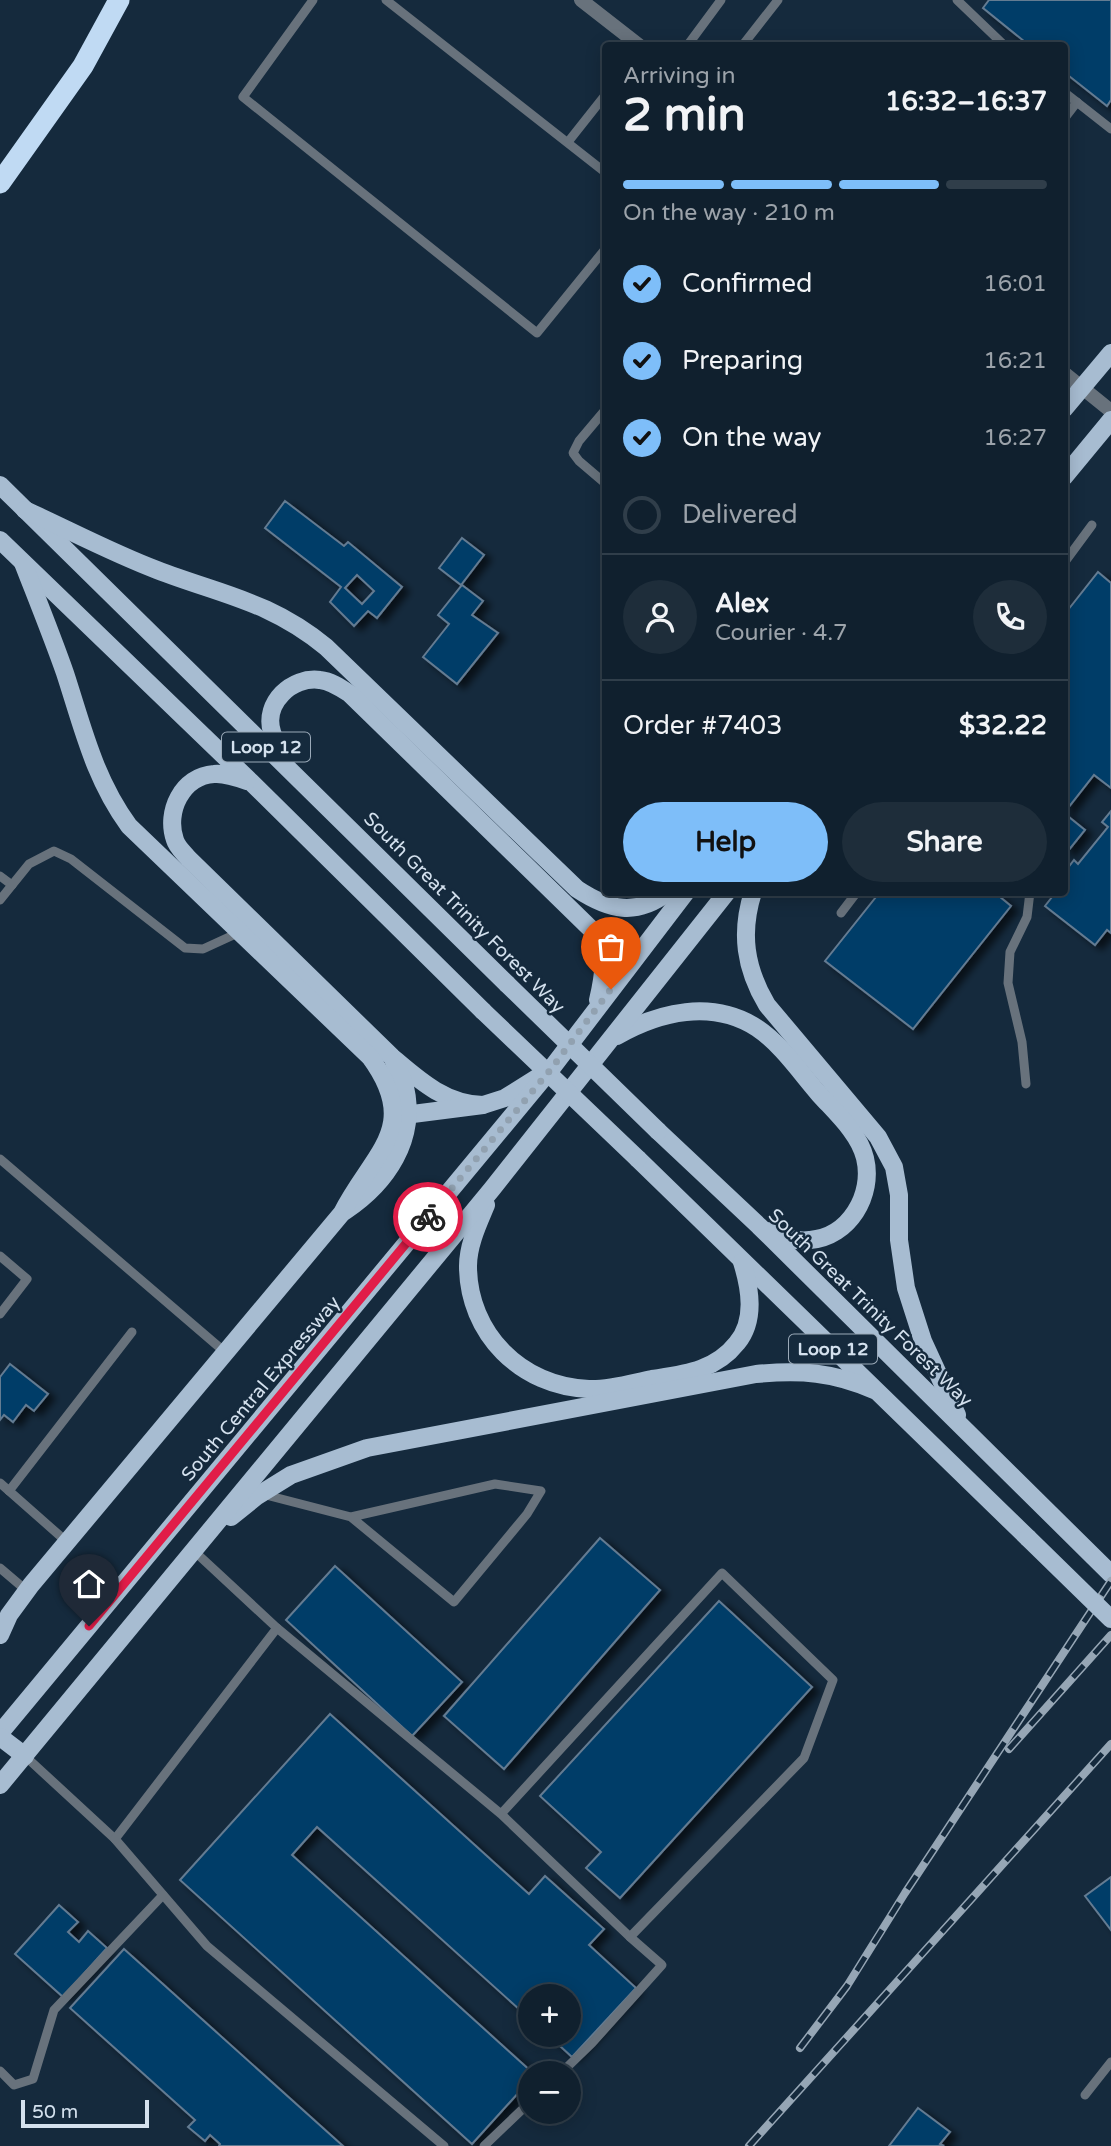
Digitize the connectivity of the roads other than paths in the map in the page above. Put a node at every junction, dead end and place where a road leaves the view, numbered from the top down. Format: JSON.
{"nodes":[{"id":1,"x":119,"y":0,"type":"edge"},
{"id":2,"x":313,"y":0,"type":"edge"},
{"id":3,"x":386,"y":0,"type":"edge"},
{"id":4,"x":580,"y":0,"type":"edge"},
{"id":5,"x":721,"y":0,"type":"edge"},
{"id":6,"x":778,"y":0,"type":"edge"},
{"id":7,"x":957,"y":0,"type":"edge"},
{"id":8,"x":635,"y":42,"type":"edge"},
{"id":9,"x":690,"y":42,"type":"edge"},
{"id":10,"x":745,"y":42,"type":"edge"},
{"id":11,"x":1001,"y":42,"type":"edge"},
{"id":12,"x":1068,"y":95,"type":"edge"},
{"id":13,"x":602,"y":99,"type":"edge"},
{"id":14,"x":1077,"y":102,"type":"junction"},
{"id":15,"x":1068,"y":114,"type":"edge"},
{"id":16,"x":1111,"y":129,"type":"edge"},
{"id":17,"x":568,"y":142,"type":"junction"},
{"id":18,"x":602,"y":170,"type":"edge"},
{"id":19,"x":0,"y":183,"type":"edge"},
{"id":20,"x":602,"y":253,"type":"edge"},
{"id":21,"x":1111,"y":353,"type":"edge"},
{"id":22,"x":1068,"y":376,"type":"edge"},
{"id":23,"x":1082,"y":387,"type":"junction"},
{"id":24,"x":1068,"y":404,"type":"edge"},
{"id":25,"x":602,"y":414,"type":"edge"},
{"id":26,"x":1110,"y":421,"type":"edge"},
{"id":27,"x":1068,"y":472,"type":"edge"},
{"id":28,"x":602,"y":481,"type":"edge"},
{"id":29,"x":0,"y":485,"type":"edge"},
{"id":30,"x":25,"y":510,"type":"junction"},
{"id":31,"x":1092,"y":525,"type":"dead end"},
{"id":32,"x":0,"y":540,"type":"edge"},
{"id":33,"x":1068,"y":558,"type":"edge"},
{"id":34,"x":23,"y":562,"type":"junction"},
{"id":35,"x":295,"y":775,"type":"junction"},
{"id":36,"x":251,"y":782,"type":"junction"},
{"id":37,"x":0,"y":876,"type":"edge"},
{"id":38,"x":12,"y":885,"type":"junction"},
{"id":39,"x":663,"y":896,"type":"edge"},
{"id":40,"x":683,"y":896,"type":"edge"},
{"id":41,"x":724,"y":896,"type":"edge"},
{"id":42,"x":752,"y":896,"type":"edge"},
{"id":43,"x":854,"y":896,"type":"edge"},
{"id":44,"x":1030,"y":896,"type":"edge"},
{"id":45,"x":0,"y":900,"type":"edge"},
{"id":46,"x":841,"y":913,"type":"dead end"},
{"id":47,"x":240,"y":932,"type":"junction"},
{"id":48,"x":596,"y":1008,"type":"junction"},
{"id":49,"x":608,"y":1041,"type":"junction"},
{"id":50,"x":392,"y":1057,"type":"junction"},
{"id":51,"x":551,"y":1069,"type":"junction"},
{"id":52,"x":1026,"y":1084,"type":"dead end"},
{"id":53,"x":483,"y":1105,"type":"junction"},
{"id":54,"x":400,"y":1116,"type":"junction"},
{"id":55,"x":0,"y":1159,"type":"edge"},
{"id":56,"x":492,"y":1189,"type":"junction"},
{"id":57,"x":759,"y":1226,"type":"junction"},
{"id":58,"x":0,"y":1256,"type":"edge"},
{"id":59,"x":741,"y":1259,"type":"junction"},
{"id":60,"x":0,"y":1314,"type":"edge"},
{"id":61,"x":132,"y":1332,"type":"dead end"},
{"id":62,"x":226,"y":1353,"type":"junction"},
{"id":63,"x":874,"y":1390,"type":"junction"},
{"id":64,"x":961,"y":1425,"type":"junction"},
{"id":65,"x":0,"y":1483,"type":"edge"},
{"id":66,"x":9,"y":1491,"type":"junction"},
{"id":67,"x":261,"y":1493,"type":"junction"},
{"id":68,"x":352,"y":1517,"type":"junction"},
{"id":69,"x":67,"y":1542,"type":"junction"},
{"id":70,"x":194,"y":1548,"type":"junction"},
{"id":71,"x":0,"y":1569,"type":"edge"},
{"id":72,"x":1111,"y":1574,"type":"edge"},
{"id":73,"x":27,"y":1591,"type":"junction"},
{"id":74,"x":1111,"y":1619,"type":"edge"},
{"id":75,"x":277,"y":1628,"type":"junction"},
{"id":76,"x":0,"y":1635,"type":"edge"},
{"id":77,"x":0,"y":1735,"type":"edge"},
{"id":78,"x":25,"y":1756,"type":"junction"},
{"id":79,"x":0,"y":1785,"type":"edge"},
{"id":80,"x":501,"y":1814,"type":"junction"},
{"id":81,"x":115,"y":1839,"type":"junction"},
{"id":82,"x":163,"y":1895,"type":"junction"},
{"id":83,"x":630,"y":1937,"type":"junction"},
{"id":84,"x":573,"y":2061,"type":"edge"},
{"id":85,"x":1111,"y":2062,"type":"edge"},
{"id":86,"x":0,"y":2071,"type":"edge"},
{"id":87,"x":1085,"y":2095,"type":"dead end"},
{"id":88,"x":518,"y":2113,"type":"edge"},
{"id":89,"x":444,"y":2146,"type":"edge"},
{"id":90,"x":484,"y":2146,"type":"edge"}],
"edges":[{"from":1,"to":19,"type":"highway"},
{"from":2,"to":20,"type":"lane"},
{"from":3,"to":17,"type":"lane"},
{"from":4,"to":8,"type":"street"},
{"from":5,"to":9,"type":"lane"},
{"from":6,"to":10,"type":"lane"},
{"from":7,"to":11,"type":"lane"},
{"from":12,"to":14,"type":"lane"},
{"from":13,"to":17,"type":"lane"},
{"from":14,"to":15,"type":"lane"},
{"from":14,"to":16,"type":"lane"},
{"from":17,"to":18,"type":"lane"},
{"from":21,"to":23,"type":"main road"},
{"from":22,"to":23,"type":"street"},
{"from":23,"to":24,"type":"main road"},
{"from":23,"to":26,"type":"street"},
{"from":25,"to":28,"type":"lane"},
{"from":26,"to":27,"type":"main road"},
{"from":29,"to":30,"type":"main road","name":"South Great Trinity Forest Way","number":"Loop 12"},
{"from":30,"to":35,"type":"main road","name":"South Great Trinity Forest Way","number":"Loop 12"},
{"from":30,"to":39,"type":"main road"},
{"from":31,"to":33,"type":"lane"},
{"from":32,"to":34,"type":"main road","number":"Loop 12"},
{"from":34,"to":36,"type":"main road","number":"Loop 12"},
{"from":34,"to":47,"type":"main road"},
{"from":35,"to":48,"type":"main road"},
{"from":35,"to":57,"type":"main road","name":"South Great Trinity Forest Way","number":"Loop 12","bridge":true},
{"from":36,"to":50,"type":"main road"},
{"from":36,"to":59,"type":"main road","number":"Loop 12","bridge":true},
{"from":37,"to":38,"type":"lane"},
{"from":38,"to":45,"type":"lane"},
{"from":38,"to":47,"type":"lane"},
{"from":40,"to":48,"type":"main road","name":"South Central Expressway"},
{"from":41,"to":49,"type":"main road"},
{"from":42,"to":64,"type":"main road"},
{"from":43,"to":46,"type":"lane"},
{"from":44,"to":52,"type":"lane"},
{"from":47,"to":54,"type":"main road"},
{"from":48,"to":51,"type":"main road","name":"South Central Expressway"},
{"from":49,"to":56,"type":"main road"},
{"from":49,"to":57,"type":"main road"},
{"from":50,"to":53,"type":"main road"},
{"from":50,"to":54,"type":"main road"},
{"from":51,"to":53,"type":"main road"},
{"from":51,"to":77,"type":"main road","name":"South Central Expressway"},
{"from":53,"to":54,"type":"main road"},
{"from":54,"to":62,"type":"main road"},
{"from":55,"to":62,"type":"lane"},
{"from":56,"to":59,"type":"main road"},
{"from":56,"to":70,"type":"main road"},
{"from":57,"to":64,"type":"main road","name":"South Great Trinity Forest Way","number":"Loop 12"},
{"from":58,"to":60,"type":"lane"},
{"from":59,"to":63,"type":"main road","number":"Loop 12"},
{"from":61,"to":66,"type":"lane"},
{"from":62,"to":69,"type":"main road"},
{"from":63,"to":67,"type":"main road"},
{"from":63,"to":74,"type":"main road","number":"Loop 12","bridge":true},
{"from":64,"to":72,"type":"main road","name":"South Great Trinity Forest Way","number":"Loop 12"},
{"from":65,"to":66,"type":"lane"},
{"from":66,"to":69,"type":"lane"},
{"from":67,"to":68,"type":"lane"},
{"from":67,"to":70,"type":"main road"},
{"from":68,"to":68,"type":"lane"},
{"from":69,"to":73,"type":"main road"},
{"from":70,"to":75,"type":"lane"},
{"from":70,"to":78,"type":"main road"},
{"from":71,"to":73,"type":"lane"},
{"from":73,"to":76,"type":"main road"},
{"from":75,"to":80,"type":"lane"},
{"from":75,"to":81,"type":"lane"},
{"from":77,"to":78,"type":"main road"},
{"from":78,"to":79,"type":"main road"},
{"from":78,"to":81,"type":"lane"},
{"from":80,"to":83,"type":"lane"},
{"from":80,"to":83,"type":"lane"},
{"from":81,"to":82,"type":"lane"},
{"from":82,"to":86,"type":"lane"},
{"from":82,"to":89,"type":"lane"},
{"from":83,"to":84,"type":"lane"},
{"from":85,"to":87,"type":"lane"},
{"from":88,"to":90,"type":"lane"}]}
